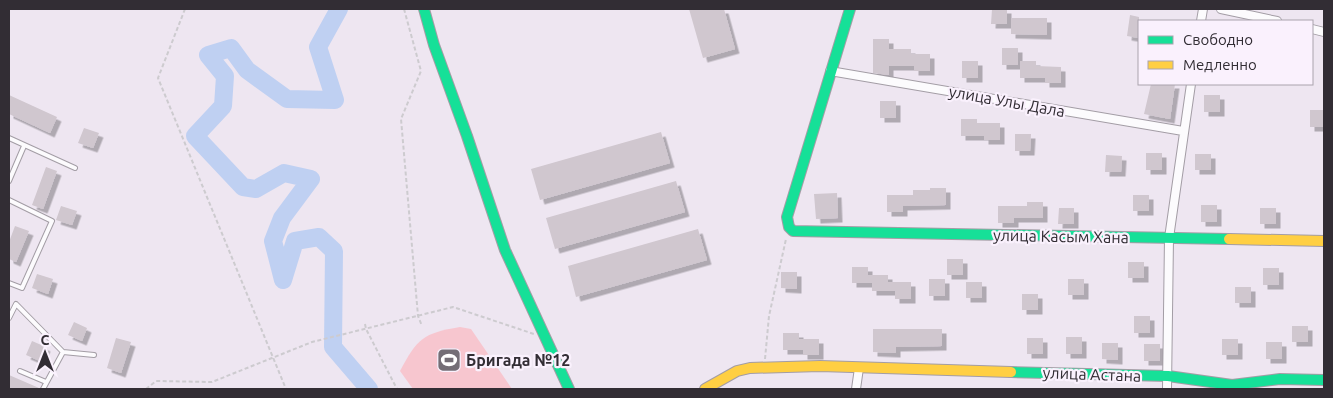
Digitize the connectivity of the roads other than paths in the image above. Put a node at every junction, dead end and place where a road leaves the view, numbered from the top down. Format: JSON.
{"nodes":[{"id":1,"x":424,"y":9,"type":"edge"},
{"id":2,"x":850,"y":9,"type":"edge"},
{"id":3,"x":1221,"y":9,"type":"edge"},
{"id":4,"x":1272,"y":20,"type":"edge"},
{"id":5,"x":830,"y":71,"type":"junction"},
{"id":6,"x":1190,"y":85,"type":"edge"},
{"id":7,"x":1183,"y":131,"type":"junction"},
{"id":8,"x":9,"y":138,"type":"edge"},
{"id":9,"x":24,"y":146,"type":"junction"},
{"id":10,"x":75,"y":168,"type":"dead end"},
{"id":11,"x":9,"y":181,"type":"edge"},
{"id":12,"x":9,"y":200,"type":"edge"},
{"id":13,"x":1169,"y":238,"type":"junction"},
{"id":14,"x":1324,"y":241,"type":"edge"},
{"id":15,"x":9,"y":283,"type":"edge"},
{"id":16,"x":9,"y":318,"type":"edge"},
{"id":17,"x":63,"y":352,"type":"junction"},
{"id":18,"x":94,"y":356,"type":"dead end"},
{"id":19,"x":859,"y":368,"type":"junction"},
{"id":20,"x":20,"y":371,"type":"dead end"},
{"id":21,"x":1168,"y":376,"type":"junction"},
{"id":22,"x":1324,"y":380,"type":"edge"},
{"id":23,"x":46,"y":382,"type":"junction"},
{"id":24,"x":43,"y":389,"type":"edge"},
{"id":25,"x":570,"y":389,"type":"edge"},
{"id":26,"x":705,"y":389,"type":"edge"},
{"id":27,"x":856,"y":389,"type":"edge"},
{"id":28,"x":1167,"y":389,"type":"edge"}],
"edges":[{"from":1,"to":25,"type":"street"},
{"from":2,"to":5,"type":"street"},
{"from":3,"to":4,"type":"street"},
{"from":5,"to":7,"type":"street","name":"улица Улы Дала"},
{"from":5,"to":13,"type":"street","name":"улица Касым Хана"},
{"from":6,"to":7,"type":"street"},
{"from":7,"to":13,"type":"street"},
{"from":8,"to":9,"type":"lane"},
{"from":9,"to":10,"type":"lane"},
{"from":9,"to":11,"type":"lane"},
{"from":12,"to":15,"type":"lane"},
{"from":13,"to":14,"type":"street","name":"улица Касым Хана"},
{"from":13,"to":21,"type":"street"},
{"from":16,"to":17,"type":"lane"},
{"from":17,"to":18,"type":"lane"},
{"from":17,"to":23,"type":"lane"},
{"from":19,"to":21,"type":"street","name":"улица Астана"},
{"from":19,"to":26,"type":"street","name":"улица Астана"},
{"from":19,"to":27,"type":"street"},
{"from":20,"to":23,"type":"lane"},
{"from":21,"to":22,"type":"street","name":"улица Астана"},
{"from":21,"to":28,"type":"street"},
{"from":23,"to":24,"type":"lane"}]}
